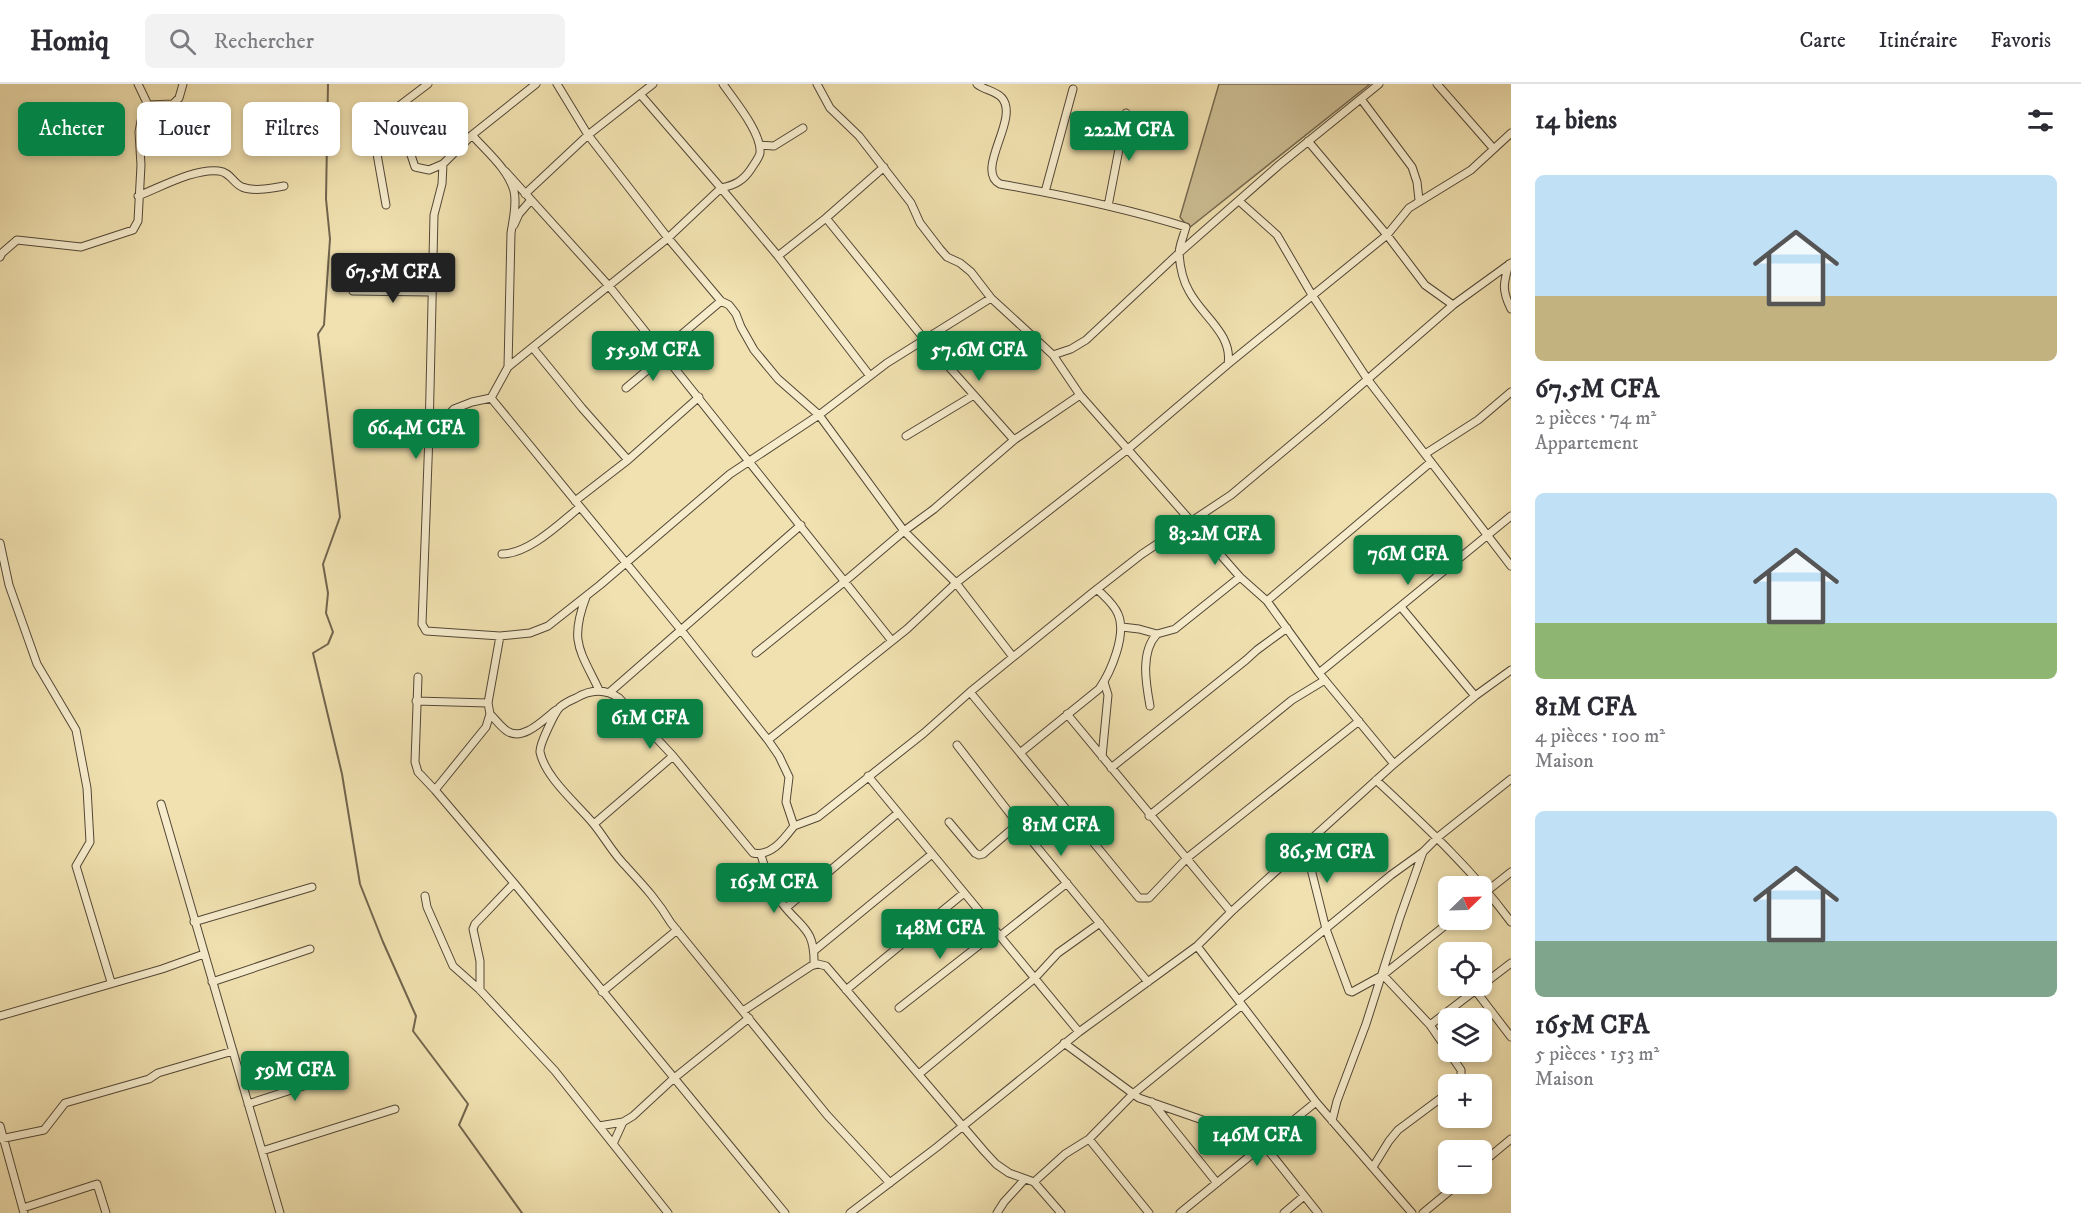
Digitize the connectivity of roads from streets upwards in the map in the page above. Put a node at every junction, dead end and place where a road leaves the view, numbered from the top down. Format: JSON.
{"nodes":[{"id":1,"x":138,"y":84,"type":"edge"},
{"id":2,"x":183,"y":84,"type":"edge"},
{"id":3,"x":428,"y":84,"type":"edge"},
{"id":4,"x":536,"y":84,"type":"edge"},
{"id":5,"x":557,"y":84,"type":"edge"},
{"id":6,"x":653,"y":84,"type":"edge"},
{"id":7,"x":723,"y":84,"type":"edge"},
{"id":8,"x":817,"y":84,"type":"edge"},
{"id":9,"x":977,"y":84,"type":"edge"},
{"id":10,"x":1379,"y":84,"type":"edge"},
{"id":11,"x":1437,"y":84,"type":"edge"},
{"id":12,"x":1073,"y":89,"type":"dead end"},
{"id":13,"x":640,"y":94,"type":"junction"},
{"id":14,"x":1361,"y":99,"type":"junction"},
{"id":15,"x":147,"y":102,"type":"edge"},
{"id":16,"x":175,"y":102,"type":"edge"},
{"id":17,"x":1126,"y":113,"type":"dead end"},
{"id":18,"x":803,"y":128,"type":"dead end"},
{"id":19,"x":1511,"y":133,"type":"edge"},
{"id":20,"x":472,"y":135,"type":"junction"},
{"id":21,"x":588,"y":135,"type":"junction"},
{"id":22,"x":1308,"y":141,"type":"junction"},
{"id":23,"x":760,"y":145,"type":"junction"},
{"id":24,"x":1493,"y":148,"type":"junction"},
{"id":25,"x":140,"y":156,"type":"edge"},
{"id":26,"x":411,"y":156,"type":"edge"},
{"id":27,"x":443,"y":164,"type":"junction"},
{"id":28,"x":884,"y":167,"type":"junction"},
{"id":29,"x":505,"y":171,"type":"junction"},
{"id":30,"x":284,"y":186,"type":"dead end"},
{"id":31,"x":721,"y":188,"type":"junction"},
{"id":32,"x":1045,"y":192,"type":"junction"},
{"id":33,"x":138,"y":196,"type":"junction"},
{"id":34,"x":528,"y":197,"type":"junction"},
{"id":35,"x":1419,"y":200,"type":"junction"},
{"id":36,"x":1239,"y":201,"type":"junction"},
{"id":37,"x":386,"y":206,"type":"dead end"},
{"id":38,"x":1108,"y":206,"type":"junction"},
{"id":39,"x":826,"y":218,"type":"junction"},
{"id":40,"x":511,"y":233,"type":"junction"},
{"id":41,"x":1387,"y":235,"type":"junction"},
{"id":42,"x":668,"y":238,"type":"junction"},
{"id":43,"x":1179,"y":253,"type":"junction"},
{"id":44,"x":778,"y":256,"type":"junction"},
{"id":45,"x":0,"y":257,"type":"edge"},
{"id":46,"x":1510,"y":264,"type":"edge"},
{"id":47,"x":609,"y":286,"type":"junction"},
{"id":48,"x":353,"y":291,"type":"dead end"},
{"id":49,"x":432,"y":292,"type":"junction"},
{"id":50,"x":1312,"y":295,"type":"junction"},
{"id":51,"x":991,"y":298,"type":"junction"},
{"id":52,"x":721,"y":301,"type":"junction"},
{"id":53,"x":1453,"y":306,"type":"junction"},
{"id":54,"x":1511,"y":309,"type":"edge"},
{"id":55,"x":925,"y":340,"type":"junction"},
{"id":56,"x":533,"y":348,"type":"junction"},
{"id":57,"x":662,"y":354,"type":"junction"},
{"id":58,"x":1053,"y":355,"type":"junction"},
{"id":59,"x":1228,"y":364,"type":"junction"},
{"id":60,"x":508,"y":367,"type":"junction"},
{"id":61,"x":870,"y":376,"type":"junction"},
{"id":62,"x":1368,"y":380,"type":"junction"},
{"id":63,"x":626,"y":388,"type":"dead end"},
{"id":64,"x":1511,"y":392,"type":"edge"},
{"id":65,"x":974,"y":395,"type":"junction"},
{"id":66,"x":1080,"y":396,"type":"junction"},
{"id":67,"x":699,"y":397,"type":"junction"},
{"id":68,"x":491,"y":398,"type":"junction"},
{"id":69,"x":819,"y":415,"type":"junction"},
{"id":70,"x":429,"y":434,"type":"junction"},
{"id":71,"x":378,"y":435,"type":"dead end"},
{"id":72,"x":906,"y":436,"type":"dead end"},
{"id":73,"x":1014,"y":440,"type":"junction"},
{"id":74,"x":1128,"y":449,"type":"junction"},
{"id":75,"x":1425,"y":454,"type":"junction"},
{"id":76,"x":628,"y":460,"type":"junction"},
{"id":77,"x":749,"y":462,"type":"junction"},
{"id":78,"x":1431,"y":462,"type":"junction"},
{"id":79,"x":577,"y":504,"type":"junction"},
{"id":80,"x":1511,"y":516,"type":"edge"},
{"id":81,"x":1192,"y":521,"type":"junction"},
{"id":82,"x":801,"y":525,"type":"junction"},
{"id":83,"x":904,"y":531,"type":"junction"},
{"id":84,"x":1488,"y":535,"type":"junction"},
{"id":85,"x":0,"y":543,"type":"edge"},
{"id":86,"x":502,"y":554,"type":"dead end"},
{"id":87,"x":625,"y":562,"type":"junction"},
{"id":88,"x":1511,"y":566,"type":"edge"},
{"id":89,"x":1240,"y":577,"type":"junction"},
{"id":90,"x":844,"y":582,"type":"junction"},
{"id":91,"x":956,"y":584,"type":"junction"},
{"id":92,"x":1097,"y":589,"type":"junction"},
{"id":93,"x":587,"y":595,"type":"junction"},
{"id":94,"x":1267,"y":601,"type":"junction"},
{"id":95,"x":1401,"y":608,"type":"junction"},
{"id":96,"x":1122,"y":627,"type":"junction"},
{"id":97,"x":1287,"y":628,"type":"junction"},
{"id":98,"x":681,"y":630,"type":"junction"},
{"id":99,"x":1157,"y":634,"type":"junction"},
{"id":100,"x":500,"y":636,"type":"junction"},
{"id":101,"x":892,"y":641,"type":"junction"},
{"id":102,"x":756,"y":653,"type":"dead end"},
{"id":103,"x":1013,"y":657,"type":"junction"},
{"id":104,"x":1511,"y":670,"type":"edge"},
{"id":105,"x":1319,"y":673,"type":"junction"},
{"id":106,"x":418,"y":677,"type":"dead end"},
{"id":107,"x":1325,"y":680,"type":"junction"},
{"id":108,"x":1104,"y":682,"type":"junction"},
{"id":109,"x":599,"y":690,"type":"junction"},
{"id":110,"x":610,"y":692,"type":"junction"},
{"id":111,"x":970,"y":692,"type":"junction"},
{"id":112,"x":1476,"y":696,"type":"junction"},
{"id":113,"x":416,"y":701,"type":"junction"},
{"id":114,"x":488,"y":703,"type":"junction"},
{"id":115,"x":1150,"y":706,"type":"dead end"},
{"id":116,"x":558,"y":708,"type":"junction"},
{"id":117,"x":490,"y":714,"type":"junction"},
{"id":118,"x":1067,"y":714,"type":"junction"},
{"id":119,"x":1359,"y":721,"type":"junction"},
{"id":120,"x":768,"y":740,"type":"junction"},
{"id":121,"x":957,"y":745,"type":"dead end"},
{"id":122,"x":1020,"y":753,"type":"junction"},
{"id":123,"x":673,"y":756,"type":"junction"},
{"id":124,"x":1102,"y":758,"type":"junction"},
{"id":125,"x":1394,"y":764,"type":"junction"},
{"id":126,"x":1111,"y":768,"type":"junction"},
{"id":127,"x":868,"y":776,"type":"junction"},
{"id":128,"x":1511,"y":779,"type":"edge"},
{"id":129,"x":1376,"y":780,"type":"junction"},
{"id":130,"x":435,"y":790,"type":"junction"},
{"id":131,"x":161,"y":804,"type":"dead end"},
{"id":132,"x":898,"y":813,"type":"junction"},
{"id":133,"x":1149,"y":816,"type":"junction"},
{"id":134,"x":949,"y":822,"type":"dead end"},
{"id":135,"x":594,"y":824,"type":"junction"},
{"id":136,"x":1018,"y":824,"type":"junction"},
{"id":137,"x":794,"y":826,"type":"junction"},
{"id":138,"x":1438,"y":837,"type":"junction"},
{"id":139,"x":1305,"y":845,"type":"junction"},
{"id":140,"x":1423,"y":852,"type":"junction"},
{"id":141,"x":932,"y":854,"type":"junction"},
{"id":142,"x":761,"y":855,"type":"junction"},
{"id":143,"x":1187,"y":858,"type":"junction"},
{"id":144,"x":1511,"y":872,"type":"edge"},
{"id":145,"x":1471,"y":876,"type":"edge"},
{"id":146,"x":1067,"y":883,"type":"junction"},
{"id":147,"x":514,"y":884,"type":"junction"},
{"id":148,"x":312,"y":887,"type":"dead end"},
{"id":149,"x":1492,"y":887,"type":"edge"},
{"id":150,"x":964,"y":893,"type":"junction"},
{"id":151,"x":425,"y":896,"type":"dead end"},
{"id":152,"x":1492,"y":901,"type":"edge"},
{"id":153,"x":786,"y":908,"type":"junction"},
{"id":154,"x":1231,"y":912,"type":"junction"},
{"id":155,"x":194,"y":922,"type":"junction"},
{"id":156,"x":1511,"y":922,"type":"edge"},
{"id":157,"x":1100,"y":923,"type":"junction"},
{"id":158,"x":1326,"y":929,"type":"junction"},
{"id":159,"x":677,"y":930,"type":"junction"},
{"id":160,"x":1439,"y":930,"type":"edge"},
{"id":161,"x":998,"y":934,"type":"junction"},
{"id":162,"x":1197,"y":946,"type":"junction"},
{"id":163,"x":310,"y":950,"type":"dead end"},
{"id":164,"x":815,"y":950,"type":"junction"},
{"id":165,"x":204,"y":954,"type":"junction"},
{"id":166,"x":1511,"y":963,"type":"edge"},
{"id":167,"x":814,"y":965,"type":"junction"},
{"id":168,"x":1383,"y":975,"type":"junction"},
{"id":169,"x":1492,"y":977,"type":"edge"},
{"id":170,"x":1035,"y":978,"type":"junction"},
{"id":171,"x":111,"y":982,"type":"junction"},
{"id":172,"x":212,"y":982,"type":"junction"},
{"id":173,"x":1148,"y":982,"type":"junction"},
{"id":174,"x":480,"y":990,"type":"junction"},
{"id":175,"x":846,"y":990,"type":"junction"},
{"id":176,"x":602,"y":992,"type":"junction"},
{"id":177,"x":1467,"y":996,"type":"edge"},
{"id":178,"x":1480,"y":996,"type":"edge"},
{"id":179,"x":1241,"y":1003,"type":"junction"},
{"id":180,"x":899,"y":1008,"type":"dead end"},
{"id":181,"x":743,"y":1011,"type":"junction"},
{"id":182,"x":0,"y":1016,"type":"edge"},
{"id":183,"x":749,"y":1018,"type":"junction"},
{"id":184,"x":1430,"y":1024,"type":"junction"},
{"id":185,"x":1079,"y":1032,"type":"junction"},
{"id":186,"x":1511,"y":1036,"type":"edge"},
{"id":187,"x":1064,"y":1043,"type":"junction"},
{"id":188,"x":232,"y":1051,"type":"junction"},
{"id":189,"x":919,"y":1074,"type":"junction"},
{"id":190,"x":1461,"y":1074,"type":"edge"},
{"id":191,"x":334,"y":1076,"type":"dead end"},
{"id":192,"x":673,"y":1079,"type":"junction"},
{"id":193,"x":1133,"y":1094,"type":"junction"},
{"id":194,"x":1438,"y":1100,"type":"edge"},
{"id":195,"x":1152,"y":1102,"type":"junction"},
{"id":196,"x":1316,"y":1102,"type":"junction"},
{"id":197,"x":248,"y":1104,"type":"junction"},
{"id":198,"x":395,"y":1108,"type":"dead end"},
{"id":199,"x":1332,"y":1121,"type":"junction"},
{"id":200,"x":623,"y":1122,"type":"junction"},
{"id":201,"x":963,"y":1125,"type":"junction"},
{"id":202,"x":0,"y":1126,"type":"edge"},
{"id":203,"x":599,"y":1126,"type":"junction"},
{"id":204,"x":2,"y":1139,"type":"edge"},
{"id":205,"x":1089,"y":1139,"type":"junction"},
{"id":206,"x":1510,"y":1143,"type":"edge"},
{"id":207,"x":613,"y":1144,"type":"junction"},
{"id":208,"x":1264,"y":1145,"type":"junction"},
{"id":209,"x":262,"y":1151,"type":"junction"},
{"id":210,"x":1492,"y":1156,"type":"edge"},
{"id":211,"x":1373,"y":1167,"type":"junction"},
{"id":212,"x":1024,"y":1180,"type":"junction"},
{"id":213,"x":1034,"y":1182,"type":"junction"},
{"id":214,"x":890,"y":1183,"type":"junction"},
{"id":215,"x":1217,"y":1183,"type":"junction"},
{"id":216,"x":1446,"y":1194,"type":"edge"},
{"id":217,"x":1304,"y":1196,"type":"junction"},
{"id":218,"x":23,"y":1210,"type":"edge"},
{"id":219,"x":106,"y":1213,"type":"edge"},
{"id":220,"x":280,"y":1213,"type":"edge"},
{"id":221,"x":668,"y":1213,"type":"edge"},
{"id":222,"x":786,"y":1213,"type":"edge"},
{"id":223,"x":850,"y":1213,"type":"edge"},
{"id":224,"x":998,"y":1213,"type":"edge"},
{"id":225,"x":1061,"y":1213,"type":"edge"},
{"id":226,"x":1149,"y":1213,"type":"edge"},
{"id":227,"x":1180,"y":1213,"type":"edge"},
{"id":228,"x":1284,"y":1213,"type":"edge"},
{"id":229,"x":1318,"y":1213,"type":"edge"},
{"id":230,"x":1411,"y":1213,"type":"edge"},
{"id":231,"x":1423,"y":1213,"type":"edge"}],
"edges":[{"from":1,"to":15,"type":"street"},
{"from":2,"to":16,"type":"street"},
{"from":3,"to":37,"type":"street"},
{"from":4,"to":20,"type":"street"},
{"from":5,"to":21,"type":"street"},
{"from":6,"to":13,"type":"street"},
{"from":7,"to":23,"type":"street"},
{"from":8,"to":28,"type":"street"},
{"from":9,"to":32,"type":"street"},
{"from":10,"to":14,"type":"street"},
{"from":11,"to":24,"type":"street"},
{"from":12,"to":32,"type":"street"},
{"from":13,"to":21,"type":"street"},
{"from":13,"to":31,"type":"street"},
{"from":14,"to":22,"type":"street"},
{"from":14,"to":35,"type":"street"},
{"from":17,"to":38,"type":"street"},
{"from":18,"to":23,"type":"street"},
{"from":19,"to":24,"type":"street"},
{"from":20,"to":27,"type":"street"},
{"from":20,"to":29,"type":"street"},
{"from":21,"to":34,"type":"street"},
{"from":21,"to":42,"type":"street"},
{"from":22,"to":36,"type":"street"},
{"from":22,"to":41,"type":"street"},
{"from":23,"to":31,"type":"street"},
{"from":24,"to":35,"type":"street"},
{"from":25,"to":33,"type":"street"},
{"from":26,"to":27,"type":"street"},
{"from":27,"to":49,"type":"street"},
{"from":28,"to":39,"type":"street"},
{"from":28,"to":51,"type":"street"},
{"from":29,"to":34,"type":"street"},
{"from":29,"to":40,"type":"street"},
{"from":30,"to":33,"type":"street"},
{"from":31,"to":42,"type":"street"},
{"from":31,"to":44,"type":"street"},
{"from":32,"to":38,"type":"street"},
{"from":33,"to":45,"type":"street"},
{"from":34,"to":40,"type":"street"},
{"from":34,"to":47,"type":"street"},
{"from":35,"to":41,"type":"street"},
{"from":36,"to":43,"type":"street"},
{"from":36,"to":50,"type":"street"},
{"from":38,"to":43,"type":"street"},
{"from":39,"to":44,"type":"street"},
{"from":39,"to":55,"type":"street"},
{"from":40,"to":60,"type":"street"},
{"from":41,"to":50,"type":"street"},
{"from":41,"to":53,"type":"street"},
{"from":42,"to":47,"type":"street"},
{"from":42,"to":52,"type":"street"},
{"from":43,"to":58,"type":"street"},
{"from":43,"to":59,"type":"street"},
{"from":44,"to":61,"type":"street"},
{"from":46,"to":53,"type":"street"},
{"from":46,"to":54,"type":"street"},
{"from":47,"to":56,"type":"street"},
{"from":47,"to":57,"type":"street"},
{"from":48,"to":49,"type":"street"},
{"from":49,"to":70,"type":"street"},
{"from":50,"to":59,"type":"street"},
{"from":50,"to":62,"type":"street"},
{"from":51,"to":55,"type":"street"},
{"from":51,"to":58,"type":"street"},
{"from":52,"to":57,"type":"street"},
{"from":52,"to":69,"type":"street"},
{"from":53,"to":62,"type":"street"},
{"from":55,"to":61,"type":"street"},
{"from":55,"to":65,"type":"street"},
{"from":56,"to":60,"type":"street"},
{"from":56,"to":76,"type":"street"},
{"from":57,"to":63,"type":"street"},
{"from":57,"to":67,"type":"street"},
{"from":58,"to":66,"type":"street"},
{"from":59,"to":74,"type":"street"},
{"from":60,"to":68,"type":"street"},
{"from":61,"to":69,"type":"street"},
{"from":62,"to":75,"type":"street"},
{"from":62,"to":81,"type":"street"},
{"from":64,"to":75,"type":"street"},
{"from":65,"to":72,"type":"street"},
{"from":65,"to":73,"type":"street"},
{"from":66,"to":73,"type":"street"},
{"from":66,"to":74,"type":"street"},
{"from":67,"to":76,"type":"street"},
{"from":67,"to":77,"type":"street"},
{"from":68,"to":70,"type":"street"},
{"from":68,"to":79,"type":"street"},
{"from":69,"to":77,"type":"street"},
{"from":69,"to":83,"type":"street"},
{"from":70,"to":71,"type":"street"},
{"from":70,"to":100,"type":"street"},
{"from":73,"to":83,"type":"street"},
{"from":74,"to":81,"type":"street"},
{"from":74,"to":91,"type":"street"},
{"from":75,"to":78,"type":"street"},
{"from":76,"to":79,"type":"street"},
{"from":77,"to":82,"type":"street"},
{"from":77,"to":87,"type":"street"},
{"from":78,"to":84,"type":"street"},
{"from":78,"to":94,"type":"street"},
{"from":79,"to":86,"type":"street"},
{"from":79,"to":87,"type":"street"},
{"from":80,"to":84,"type":"street"},
{"from":81,"to":89,"type":"street"},
{"from":81,"to":92,"type":"street"},
{"from":82,"to":90,"type":"street"},
{"from":82,"to":98,"type":"street"},
{"from":83,"to":90,"type":"street"},
{"from":83,"to":91,"type":"street"},
{"from":84,"to":88,"type":"street"},
{"from":84,"to":95,"type":"street"},
{"from":85,"to":171,"type":"street"},
{"from":87,"to":93,"type":"street"},
{"from":87,"to":98,"type":"street"},
{"from":89,"to":94,"type":"street"},
{"from":89,"to":99,"type":"street"},
{"from":90,"to":101,"type":"street"},
{"from":90,"to":102,"type":"street"},
{"from":91,"to":101,"type":"street"},
{"from":91,"to":103,"type":"street"},
{"from":92,"to":96,"type":"street"},
{"from":92,"to":103,"type":"street"},
{"from":93,"to":100,"type":"street"},
{"from":93,"to":109,"type":"street"},
{"from":94,"to":97,"type":"street"},
{"from":95,"to":105,"type":"street"},
{"from":95,"to":112,"type":"street"},
{"from":96,"to":99,"type":"street"},
{"from":96,"to":108,"type":"street"},
{"from":97,"to":105,"type":"street"},
{"from":97,"to":126,"type":"street"},
{"from":98,"to":110,"type":"street"},
{"from":98,"to":120,"type":"street"},
{"from":99,"to":115,"type":"street"},
{"from":100,"to":114,"type":"street"},
{"from":101,"to":120,"type":"street"},
{"from":103,"to":111,"type":"street"},
{"from":104,"to":112,"type":"street"},
{"from":105,"to":107,"type":"street"},
{"from":106,"to":113,"type":"street"},
{"from":107,"to":119,"type":"street"},
{"from":107,"to":133,"type":"street"},
{"from":108,"to":118,"type":"street"},
{"from":108,"to":124,"type":"street"},
{"from":109,"to":110,"type":"street"},
{"from":109,"to":116,"type":"street"},
{"from":110,"to":123,"type":"street"},
{"from":111,"to":122,"type":"street"},
{"from":111,"to":127,"type":"street"},
{"from":112,"to":125,"type":"street"},
{"from":113,"to":114,"type":"street"},
{"from":113,"to":130,"type":"street"},
{"from":114,"to":117,"type":"street"},
{"from":116,"to":117,"type":"street"},
{"from":116,"to":135,"type":"street"},
{"from":117,"to":130,"type":"street"},
{"from":118,"to":122,"type":"street"},
{"from":118,"to":124,"type":"street"},
{"from":119,"to":125,"type":"street"},
{"from":119,"to":143,"type":"street"},
{"from":120,"to":137,"type":"street"},
{"from":121,"to":136,"type":"street"},
{"from":122,"to":143,"type":"street"},
{"from":123,"to":135,"type":"street"},
{"from":123,"to":142,"type":"street"},
{"from":124,"to":126,"type":"street"},
{"from":125,"to":129,"type":"street"},
{"from":126,"to":133,"type":"street"},
{"from":127,"to":132,"type":"street"},
{"from":127,"to":137,"type":"street"},
{"from":128,"to":138,"type":"street"},
{"from":129,"to":138,"type":"street"},
{"from":129,"to":139,"type":"street"},
{"from":130,"to":147,"type":"street"},
{"from":131,"to":155,"type":"street"},
{"from":132,"to":141,"type":"street"},
{"from":132,"to":153,"type":"street"},
{"from":133,"to":143,"type":"street"},
{"from":134,"to":136,"type":"street"},
{"from":135,"to":159,"type":"street"},
{"from":136,"to":146,"type":"street"},
{"from":137,"to":142,"type":"street"},
{"from":138,"to":140,"type":"street"},
{"from":138,"to":145,"type":"street"},
{"from":139,"to":154,"type":"street"},
{"from":139,"to":158,"type":"street"},
{"from":140,"to":158,"type":"street"},
{"from":140,"to":168,"type":"street"},
{"from":141,"to":150,"type":"street"},
{"from":141,"to":164,"type":"street"},
{"from":142,"to":153,"type":"street"},
{"from":143,"to":154,"type":"street"},
{"from":144,"to":149,"type":"street"},
{"from":146,"to":157,"type":"street"},
{"from":146,"to":161,"type":"street"},
{"from":147,"to":174,"type":"street"},
{"from":147,"to":176,"type":"street"},
{"from":148,"to":155,"type":"street"},
{"from":150,"to":161,"type":"street"},
{"from":150,"to":175,"type":"street"},
{"from":151,"to":174,"type":"street"},
{"from":152,"to":156,"type":"street"},
{"from":153,"to":164,"type":"street"},
{"from":154,"to":162,"type":"street"},
{"from":155,"to":165,"type":"street"},
{"from":157,"to":170,"type":"street"},
{"from":157,"to":173,"type":"street"},
{"from":158,"to":168,"type":"street"},
{"from":158,"to":179,"type":"street"},
{"from":159,"to":176,"type":"street"},
{"from":159,"to":181,"type":"street"},
{"from":160,"to":168,"type":"street"},
{"from":161,"to":170,"type":"street"},
{"from":161,"to":180,"type":"street"},
{"from":162,"to":173,"type":"street"},
{"from":162,"to":179,"type":"street"},
{"from":163,"to":172,"type":"street"},
{"from":164,"to":167,"type":"street"},
{"from":165,"to":171,"type":"street"},
{"from":165,"to":172,"type":"street"},
{"from":166,"to":169,"type":"street"},
{"from":167,"to":175,"type":"street"},
{"from":167,"to":181,"type":"street"},
{"from":168,"to":184,"type":"street"},
{"from":168,"to":199,"type":"street"},
{"from":170,"to":185,"type":"street"},
{"from":170,"to":189,"type":"street"},
{"from":171,"to":182,"type":"street"},
{"from":172,"to":188,"type":"street"},
{"from":173,"to":185,"type":"street"},
{"from":174,"to":203,"type":"street"},
{"from":175,"to":189,"type":"street"},
{"from":176,"to":192,"type":"street"},
{"from":177,"to":184,"type":"street"},
{"from":178,"to":186,"type":"street"},
{"from":179,"to":193,"type":"street"},
{"from":179,"to":196,"type":"street"},
{"from":181,"to":183,"type":"street"},
{"from":183,"to":192,"type":"street"},
{"from":183,"to":214,"type":"street"},
{"from":184,"to":190,"type":"street"},
{"from":185,"to":187,"type":"street"},
{"from":187,"to":193,"type":"street"},
{"from":187,"to":201,"type":"street"},
{"from":188,"to":197,"type":"street"},
{"from":188,"to":204,"type":"street"},
{"from":189,"to":201,"type":"street"},
{"from":191,"to":197,"type":"street"},
{"from":192,"to":200,"type":"street"},
{"from":192,"to":222,"type":"street"},
{"from":193,"to":195,"type":"street"},
{"from":193,"to":205,"type":"street"},
{"from":194,"to":211,"type":"street"},
{"from":195,"to":208,"type":"street"},
{"from":195,"to":215,"type":"street"},
{"from":196,"to":199,"type":"street"},
{"from":196,"to":208,"type":"street"},
{"from":197,"to":209,"type":"street"},
{"from":198,"to":209,"type":"street"},
{"from":199,"to":211,"type":"street"},
{"from":200,"to":203,"type":"street"},
{"from":200,"to":207,"type":"street"},
{"from":201,"to":212,"type":"street"},
{"from":201,"to":214,"type":"street"},
{"from":202,"to":204,"type":"street"},
{"from":203,"to":207,"type":"street"},
{"from":204,"to":218,"type":"street"},
{"from":205,"to":213,"type":"street"},
{"from":205,"to":226,"type":"street"},
{"from":206,"to":210,"type":"street"},
{"from":207,"to":221,"type":"street"},
{"from":208,"to":215,"type":"street"},
{"from":208,"to":217,"type":"street"},
{"from":209,"to":220,"type":"street"},
{"from":211,"to":230,"type":"street"},
{"from":212,"to":213,"type":"street"},
{"from":212,"to":224,"type":"street"},
{"from":213,"to":225,"type":"street"},
{"from":214,"to":223,"type":"street"},
{"from":215,"to":227,"type":"street"},
{"from":216,"to":231,"type":"street"},
{"from":217,"to":228,"type":"street"},
{"from":217,"to":229,"type":"street"},
{"from":218,"to":219,"type":"street"}]}
